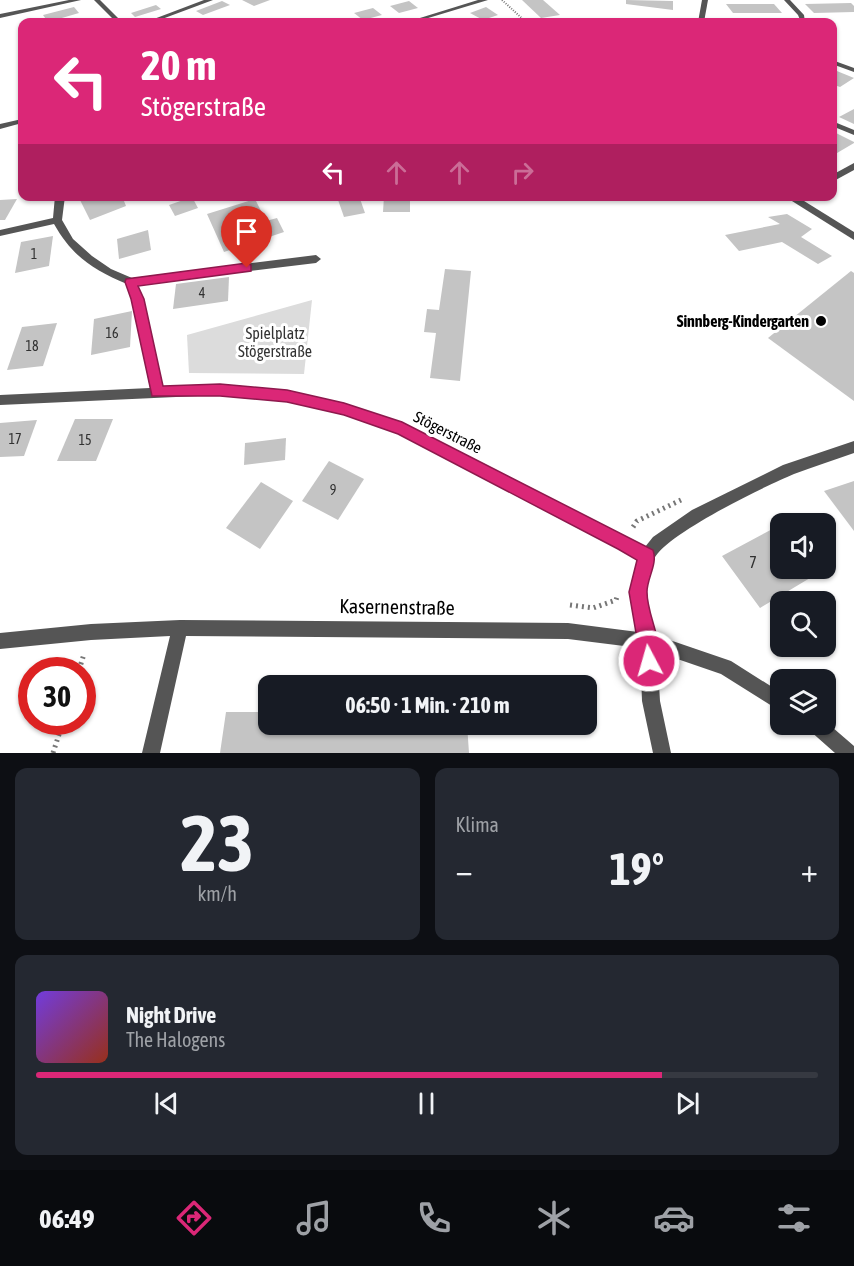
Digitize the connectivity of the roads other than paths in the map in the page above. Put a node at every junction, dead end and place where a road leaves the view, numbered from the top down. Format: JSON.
{"nodes":[{"id":1,"x":78,"y":0,"type":"edge"},
{"id":2,"x":97,"y":0,"type":"edge"},
{"id":3,"x":210,"y":0,"type":"edge"},
{"id":4,"x":485,"y":0,"type":"edge"},
{"id":5,"x":705,"y":0,"type":"edge"},
{"id":6,"x":787,"y":0,"type":"edge"},
{"id":7,"x":0,"y":16,"type":"edge"},
{"id":8,"x":115,"y":18,"type":"edge"},
{"id":9,"x":160,"y":18,"type":"edge"},
{"id":10,"x":424,"y":18,"type":"edge"},
{"id":11,"x":701,"y":18,"type":"edge"},
{"id":12,"x":802,"y":18,"type":"edge"},
{"id":13,"x":837,"y":64,"type":"edge"},
{"id":14,"x":854,"y":70,"type":"edge"},
{"id":15,"x":18,"y":123,"type":"edge"},
{"id":16,"x":837,"y":125,"type":"edge"},
{"id":17,"x":0,"y":127,"type":"edge"},
{"id":18,"x":854,"y":133,"type":"edge"},
{"id":19,"x":854,"y":166,"type":"edge"},
{"id":20,"x":837,"y":176,"type":"edge"},
{"id":21,"x":59,"y":201,"type":"edge"},
{"id":22,"x":800,"y":201,"type":"edge"},
{"id":23,"x":57,"y":220,"type":"junction"},
{"id":24,"x":0,"y":233,"type":"edge"},
{"id":25,"x":854,"y":237,"type":"edge"},
{"id":26,"x":316,"y":259,"type":"dead end"},
{"id":27,"x":130,"y":282,"type":"junction"},
{"id":28,"x":157,"y":392,"type":"junction"},
{"id":29,"x":0,"y":400,"type":"edge"},
{"id":30,"x":854,"y":447,"type":"edge"},
{"id":31,"x":647,"y":556,"type":"junction"},
{"id":32,"x":180,"y":627,"type":"junction"},
{"id":33,"x":0,"y":641,"type":"edge"},
{"id":34,"x":648,"y":641,"type":"junction"},
{"id":35,"x":770,"y":696,"type":"edge"},
{"id":36,"x":828,"y":735,"type":"edge"},
{"id":37,"x":151,"y":753,"type":"edge"},
{"id":38,"x":662,"y":753,"type":"edge"},
{"id":39,"x":848,"y":753,"type":"edge"}],
"edges":[{"from":1,"to":7,"type":"street"},
{"from":2,"to":8,"type":"street"},
{"from":3,"to":9,"type":"street"},
{"from":4,"to":10,"type":"street"},
{"from":5,"to":11,"type":"street"},
{"from":6,"to":12,"type":"lane"},
{"from":13,"to":14,"type":"lane"},
{"from":15,"to":17,"type":"street"},
{"from":16,"to":18,"type":"lane"},
{"from":19,"to":20,"type":"street"},
{"from":21,"to":23,"type":"street"},
{"from":22,"to":25,"type":"street"},
{"from":23,"to":24,"type":"street"},
{"from":23,"to":27,"type":"street"},
{"from":26,"to":27,"type":"street"},
{"from":27,"to":28,"type":"street"},
{"from":28,"to":29,"type":"street","name":"Stögerstraße"},
{"from":28,"to":31,"type":"street","name":"Stögerstraße"},
{"from":30,"to":31,"type":"street"},
{"from":31,"to":34,"type":"street"},
{"from":32,"to":33,"type":"street","name":"Kasernenstraße"},
{"from":32,"to":34,"type":"street","name":"Kasernenstraße"},
{"from":32,"to":37,"type":"street"},
{"from":34,"to":35,"type":"street","name":"Kasernenstraße"},
{"from":34,"to":38,"type":"street"},
{"from":36,"to":39,"type":"street"}]}
